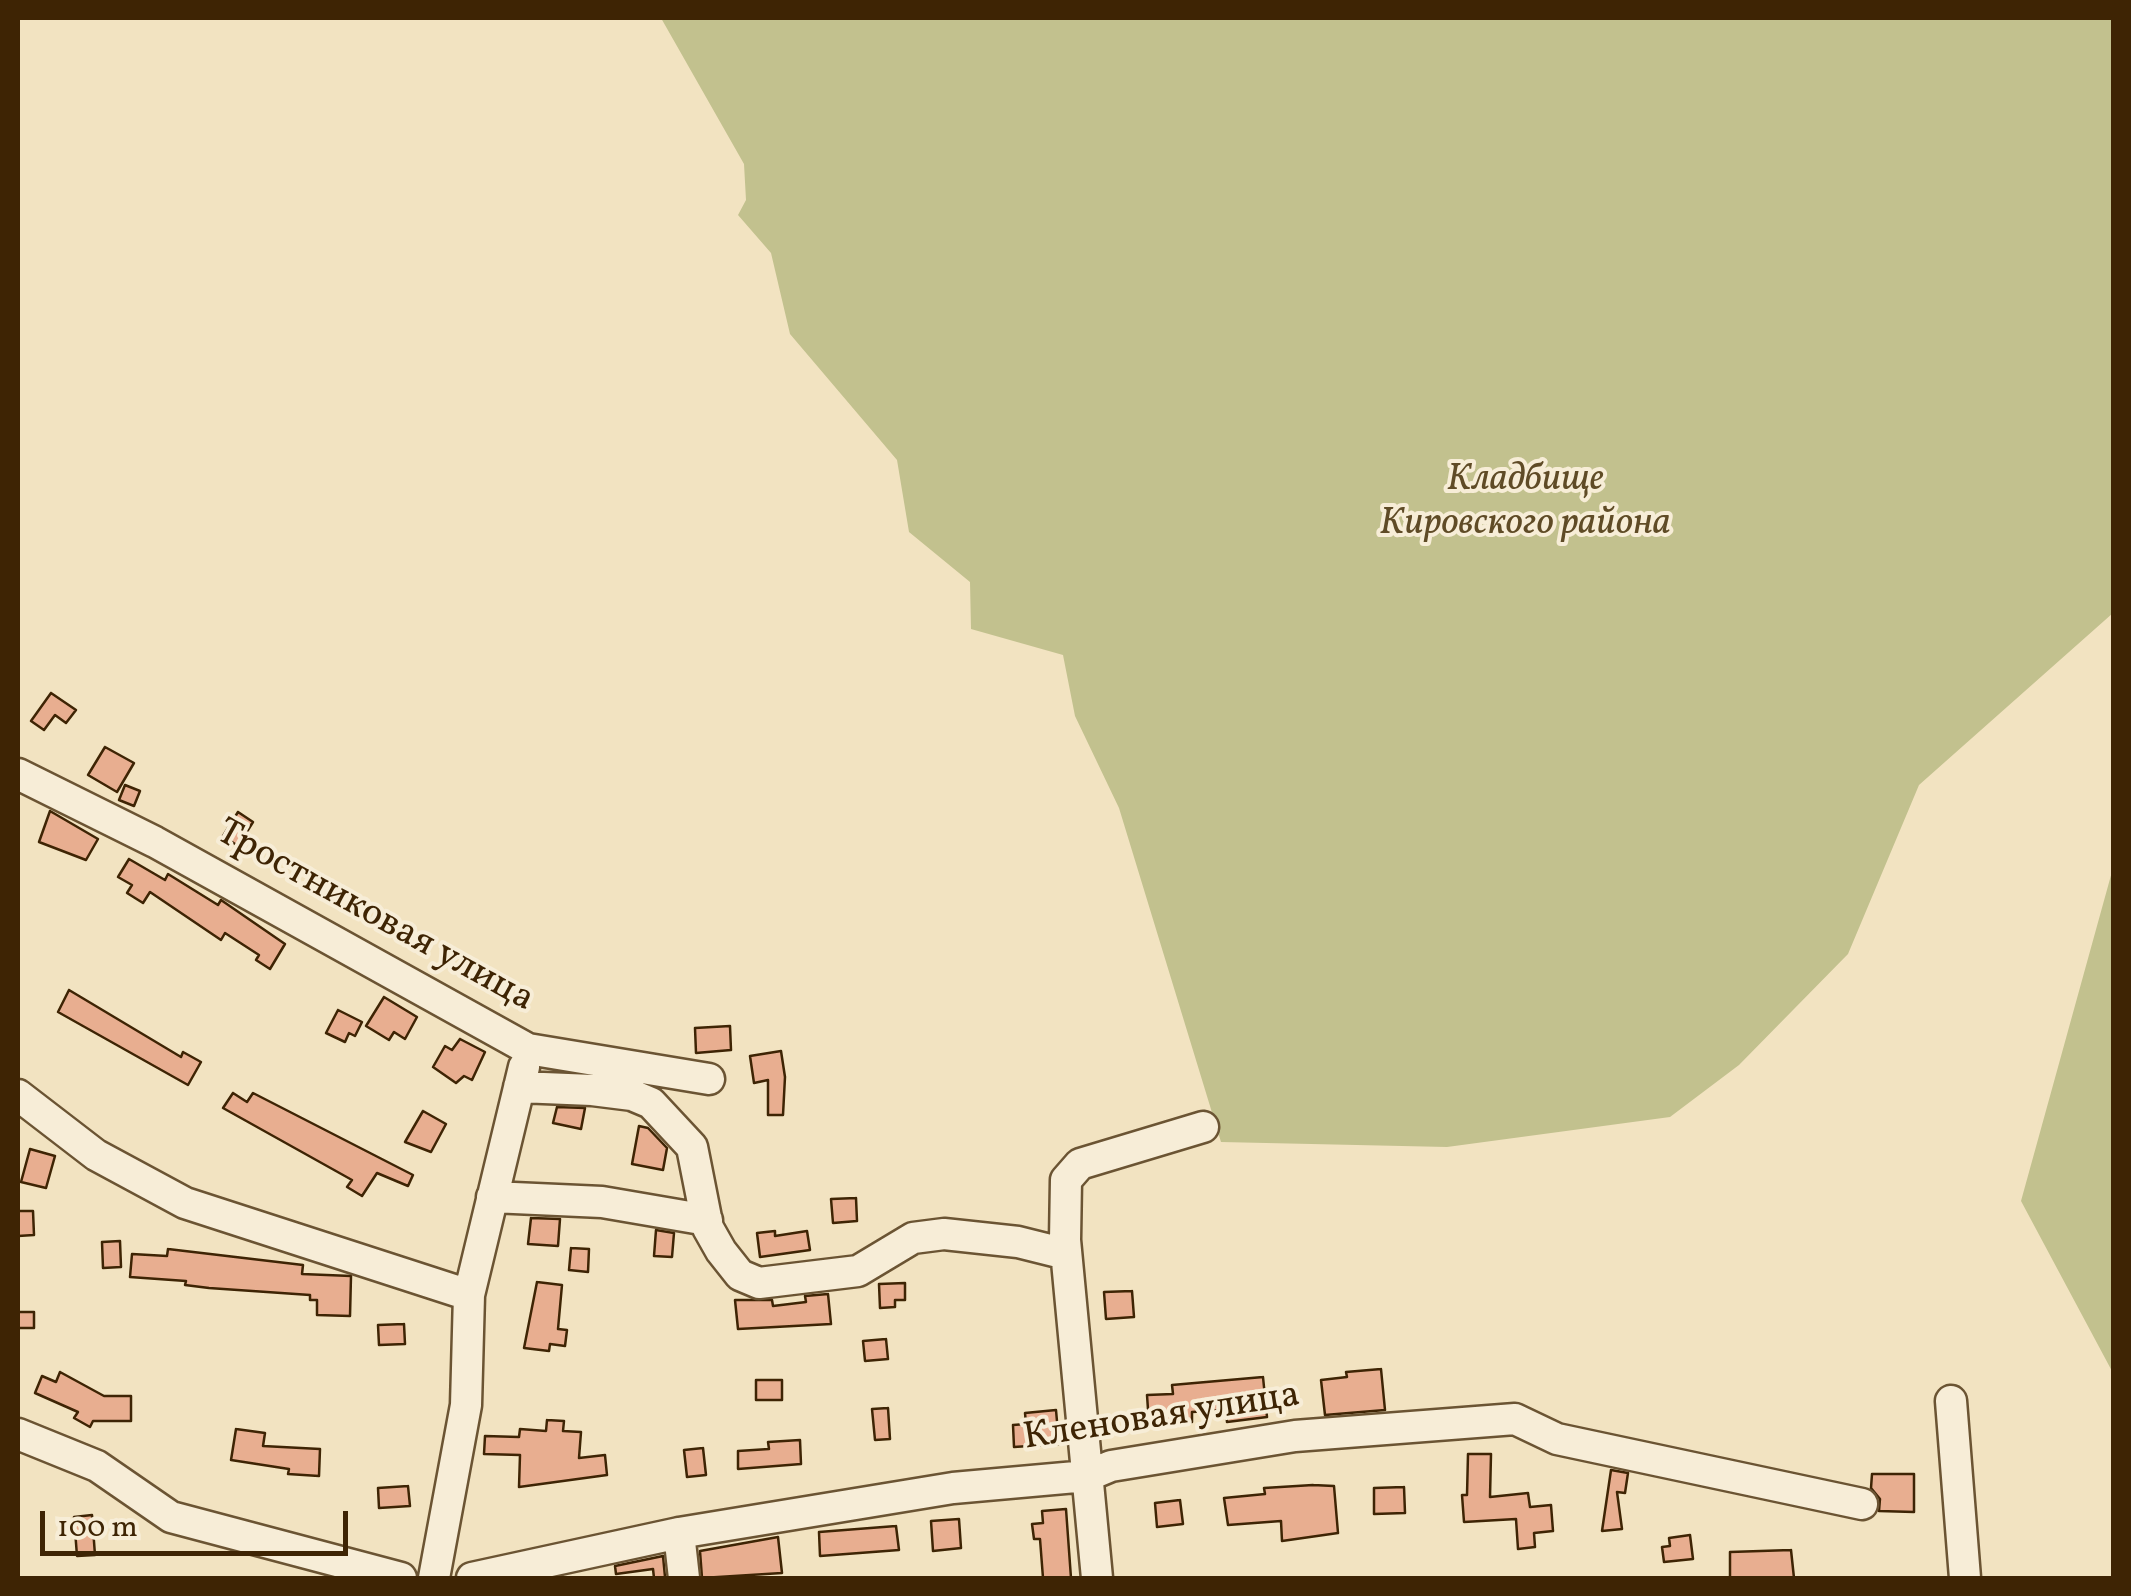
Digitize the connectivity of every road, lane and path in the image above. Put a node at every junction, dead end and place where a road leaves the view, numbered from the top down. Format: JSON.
{"nodes":[{"id":1,"x":18,"y":774,"type":"edge"},
{"id":2,"x":528,"y":1049,"type":"junction"},
{"id":3,"x":710,"y":1079,"type":"dead end"},
{"id":4,"x":519,"y":1087,"type":"junction"},
{"id":5,"x":18,"y":1096,"type":"edge"},
{"id":6,"x":1203,"y":1127,"type":"dead end"},
{"id":7,"x":492,"y":1197,"type":"junction"},
{"id":8,"x":707,"y":1220,"type":"junction"},
{"id":9,"x":1066,"y":1254,"type":"junction"},
{"id":10,"x":469,"y":1294,"type":"junction"},
{"id":11,"x":1950,"y":1401,"type":"dead end"},
{"id":12,"x":18,"y":1434,"type":"edge"},
{"id":13,"x":1087,"y":1476,"type":"junction"},
{"id":14,"x":1862,"y":1504,"type":"dead end"},
{"id":15,"x":679,"y":1534,"type":"junction"},
{"id":16,"x":401,"y":1578,"type":"edge"},
{"id":17,"x":434,"y":1578,"type":"edge"},
{"id":18,"x":472,"y":1578,"type":"edge"},
{"id":19,"x":684,"y":1578,"type":"edge"},
{"id":20,"x":1097,"y":1578,"type":"edge"},
{"id":21,"x":1965,"y":1578,"type":"edge"}],
"edges":[{"from":1,"to":2,"type":"street","name":"Тростниковая улица"},
{"from":2,"to":3,"type":"street","name":"Тростниковая улица"},
{"from":2,"to":4,"type":"street"},
{"from":4,"to":7,"type":"street"},
{"from":4,"to":8,"type":"street"},
{"from":5,"to":10,"type":"street"},
{"from":6,"to":9,"type":"street"},
{"from":7,"to":8,"type":"street"},
{"from":7,"to":10,"type":"street"},
{"from":8,"to":9,"type":"street"},
{"from":9,"to":13,"type":"street"},
{"from":10,"to":17,"type":"street"},
{"from":11,"to":21,"type":"street"},
{"from":12,"to":16,"type":"street"},
{"from":13,"to":14,"type":"street","name":"Кленовая улица"},
{"from":13,"to":15,"type":"street","name":"Кленовая улица"},
{"from":13,"to":20,"type":"street"},
{"from":15,"to":18,"type":"street","name":"Кленовая улица"},
{"from":15,"to":19,"type":"street"}]}
